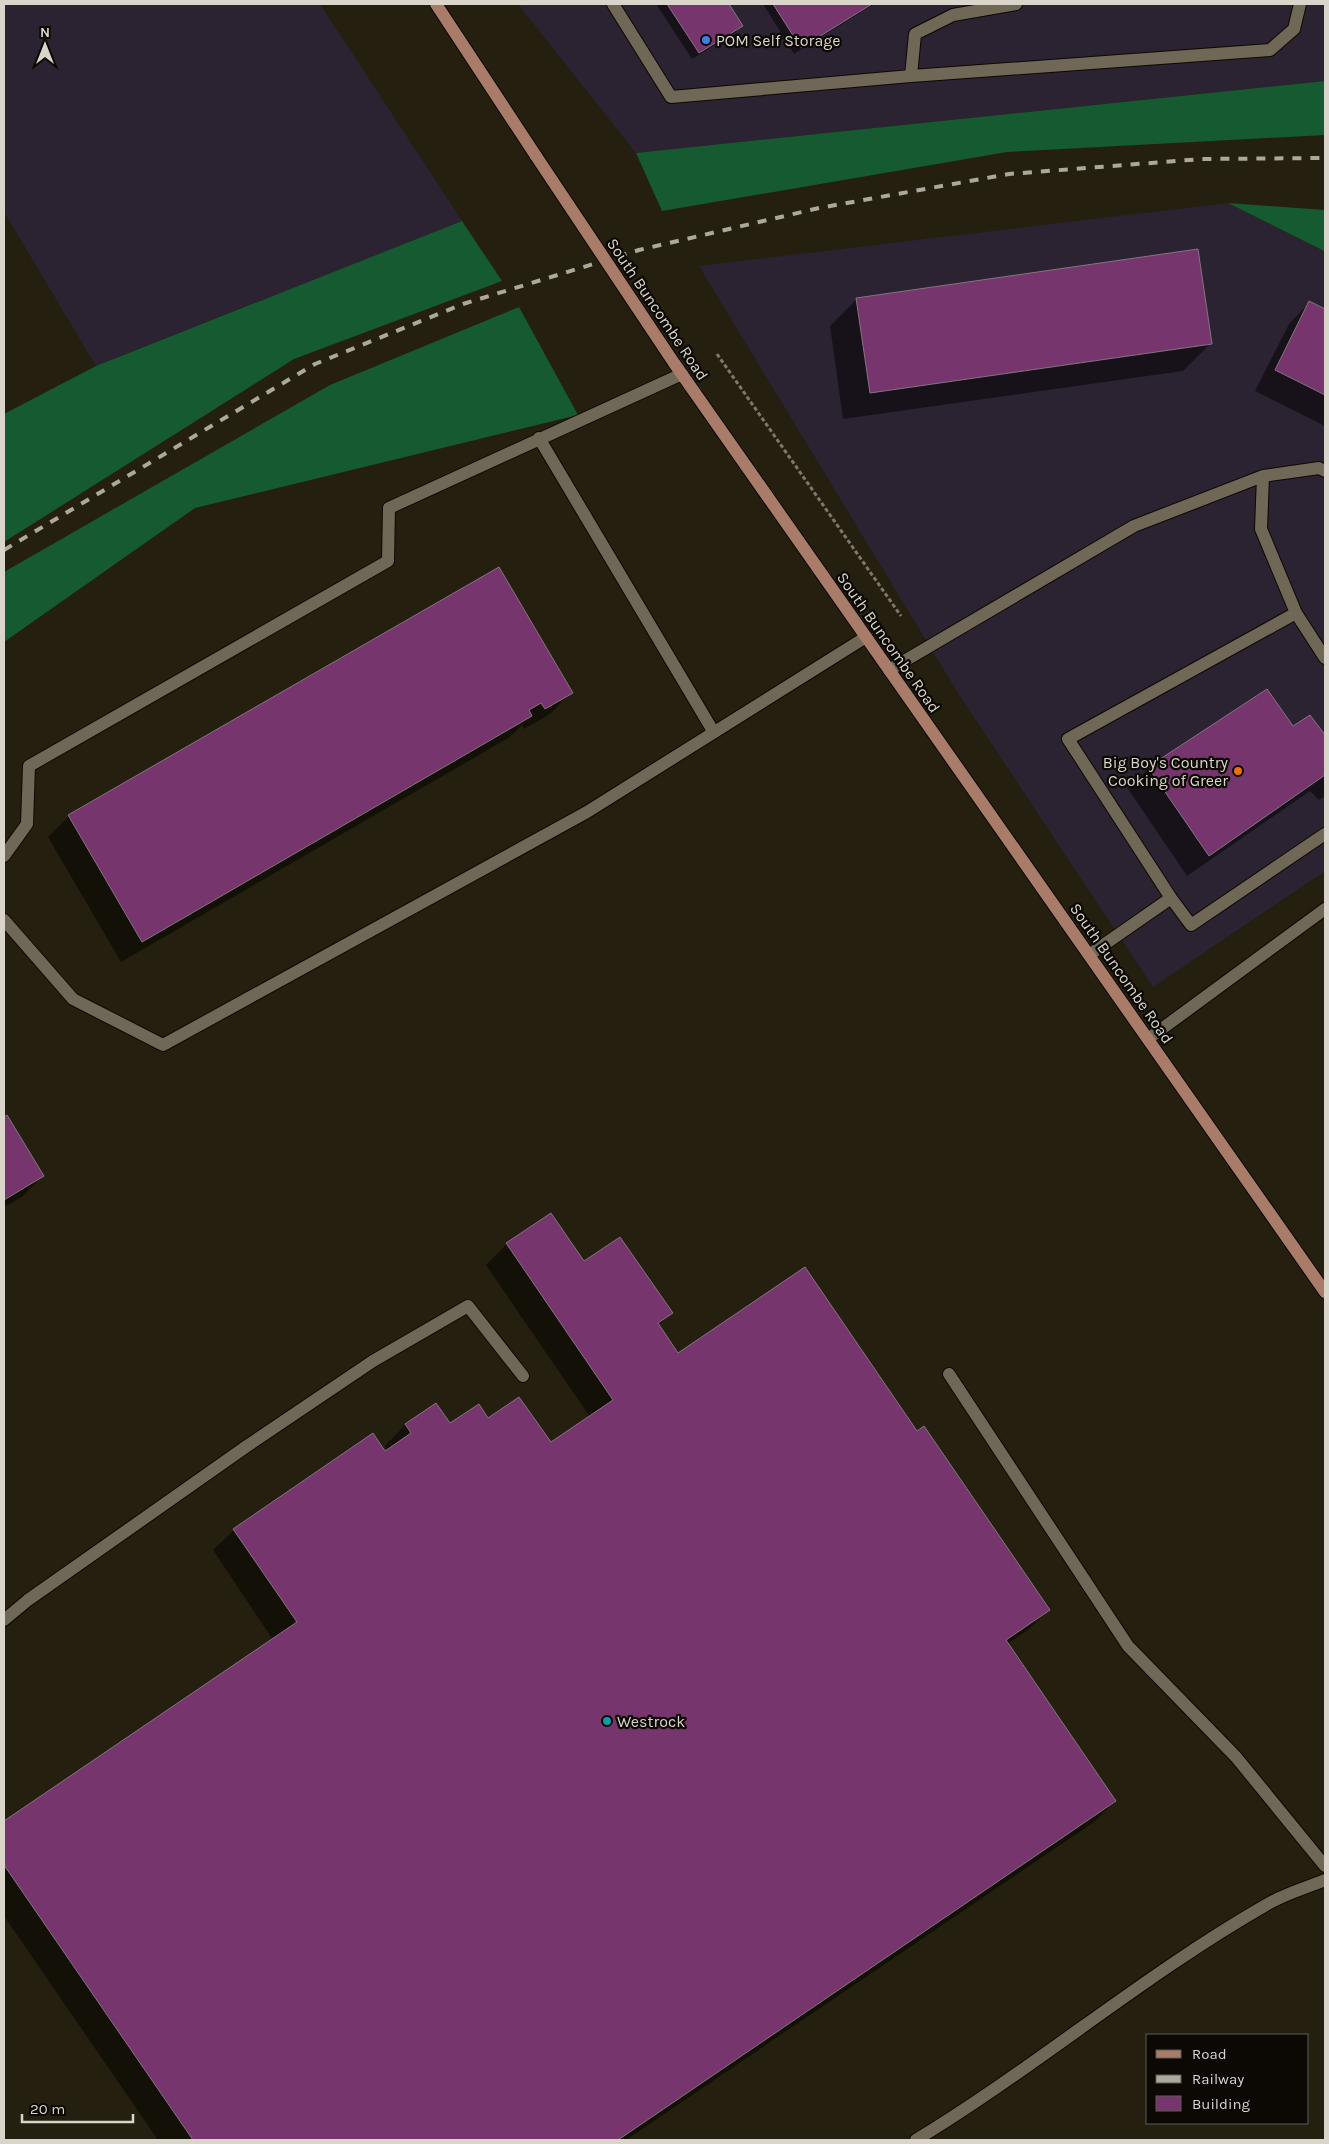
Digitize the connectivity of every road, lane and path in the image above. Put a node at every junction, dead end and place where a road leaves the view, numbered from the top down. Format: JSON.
{"nodes":[{"id":1,"x":436,"y":4,"type":"edge"},
{"id":2,"x":613,"y":4,"type":"edge"},
{"id":3,"x":1016,"y":4,"type":"edge"},
{"id":4,"x":1300,"y":4,"type":"edge"},
{"id":5,"x":911,"y":76,"type":"junction"},
{"id":6,"x":717,"y":354,"type":"dead end"},
{"id":7,"x":682,"y":374,"type":"junction"},
{"id":8,"x":539,"y":438,"type":"junction"},
{"id":9,"x":1325,"y":470,"type":"edge"},
{"id":10,"x":1263,"y":476,"type":"junction"},
{"id":11,"x":1296,"y":614,"type":"junction"},
{"id":12,"x":901,"y":616,"type":"dead end"},
{"id":13,"x":866,"y":637,"type":"junction"},
{"id":14,"x":1325,"y":658,"type":"edge"},
{"id":15,"x":889,"y":670,"type":"junction"},
{"id":16,"x":713,"y":731,"type":"junction"},
{"id":17,"x":1325,"y":834,"type":"edge"},
{"id":18,"x":4,"y":856,"type":"edge"},
{"id":19,"x":1171,"y":898,"type":"junction"},
{"id":20,"x":1325,"y":909,"type":"edge"},
{"id":21,"x":4,"y":920,"type":"edge"},
{"id":22,"x":1089,"y":956,"type":"junction"},
{"id":23,"x":1148,"y":1039,"type":"junction"},
{"id":24,"x":1325,"y":1292,"type":"edge"},
{"id":25,"x":949,"y":1374,"type":"dead end"},
{"id":26,"x":522,"y":1376,"type":"dead end"},
{"id":27,"x":4,"y":1620,"type":"edge"},
{"id":28,"x":1325,"y":1866,"type":"edge"},
{"id":29,"x":1325,"y":1880,"type":"edge"},
{"id":30,"x":916,"y":2140,"type":"edge"}],
"edges":[{"from":1,"to":7,"type":"main road","name":"South Buncombe Road","bridge":true},
{"from":2,"to":5,"type":"lane"},
{"from":3,"to":5,"type":"lane"},
{"from":4,"to":5,"type":"lane"},
{"from":6,"to":12,"type":"path"},
{"from":7,"to":8,"type":"lane"},
{"from":7,"to":13,"type":"main road","name":"South Buncombe Road"},
{"from":8,"to":16,"type":"lane"},
{"from":8,"to":18,"type":"lane"},
{"from":9,"to":10,"type":"lane"},
{"from":10,"to":11,"type":"lane"},
{"from":10,"to":15,"type":"lane"},
{"from":11,"to":14,"type":"lane"},
{"from":11,"to":19,"type":"lane"},
{"from":13,"to":15,"type":"main road","name":"South Buncombe Road"},
{"from":13,"to":16,"type":"lane"},
{"from":15,"to":22,"type":"main road","name":"South Buncombe Road"},
{"from":16,"to":21,"type":"lane"},
{"from":17,"to":19,"type":"lane"},
{"from":19,"to":22,"type":"lane"},
{"from":20,"to":23,"type":"lane"},
{"from":22,"to":23,"type":"main road","name":"South Buncombe Road"},
{"from":23,"to":24,"type":"main road","name":"South Buncombe Road"},
{"from":25,"to":28,"type":"lane"},
{"from":26,"to":27,"type":"lane"},
{"from":29,"to":30,"type":"lane"}]}
